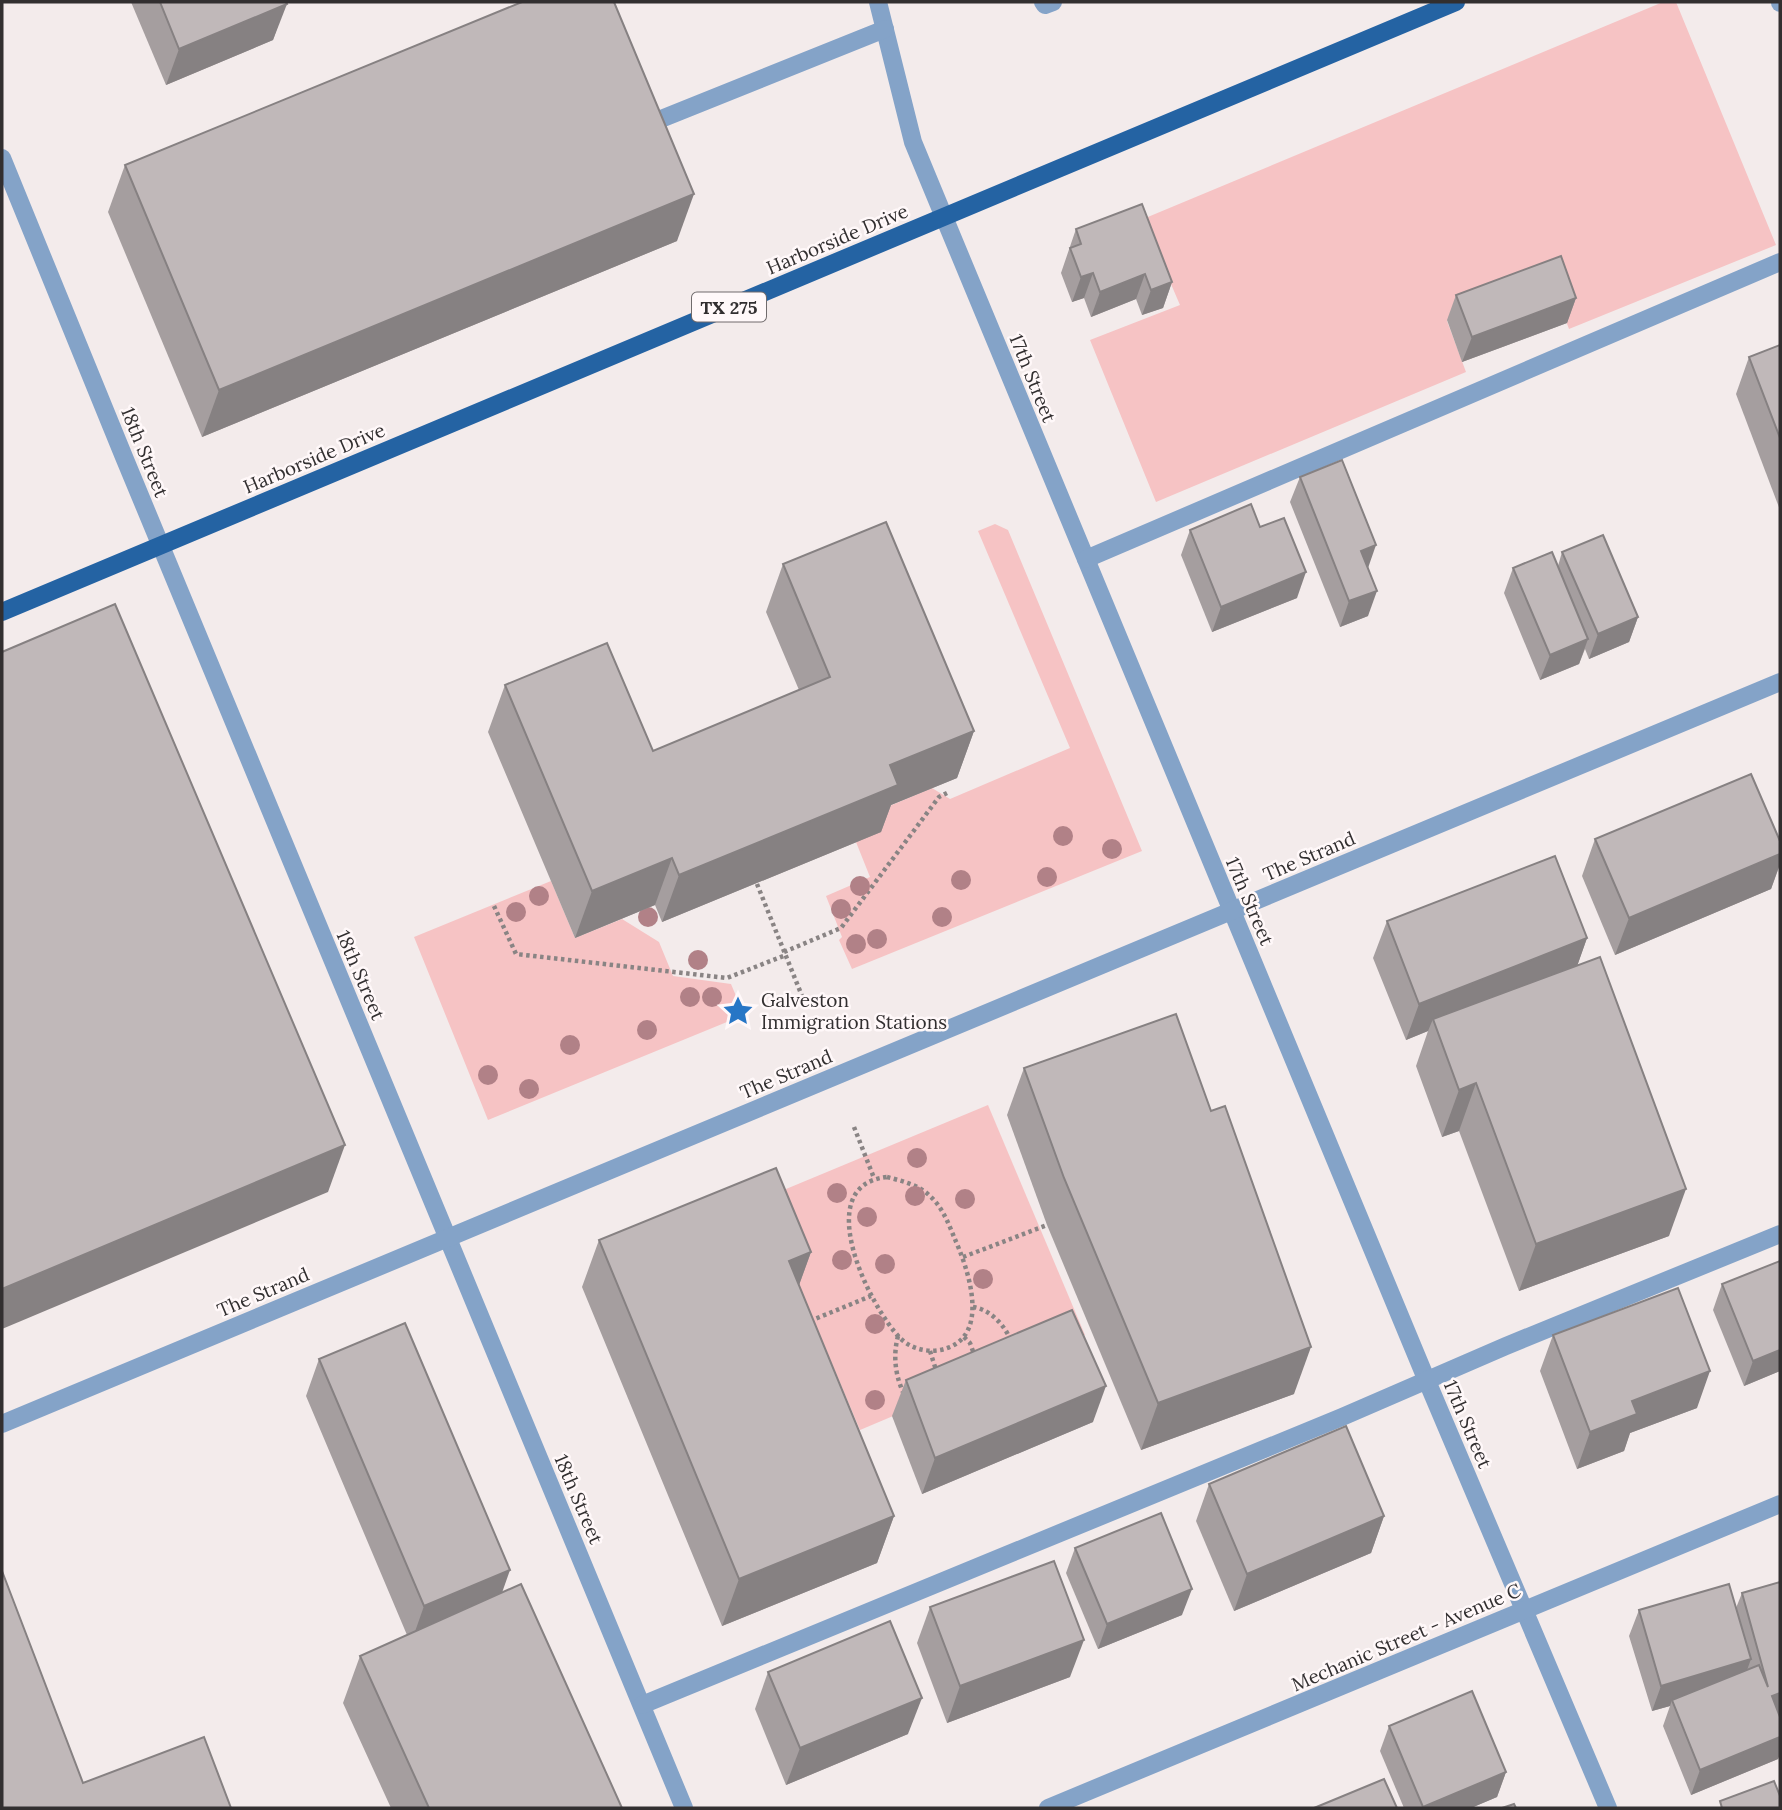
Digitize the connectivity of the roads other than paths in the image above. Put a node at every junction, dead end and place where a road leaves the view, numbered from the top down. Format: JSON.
{"nodes":[{"id":1,"x":878,"y":2,"type":"edge"},
{"id":2,"x":1044,"y":2,"type":"edge"},
{"id":3,"x":1053,"y":2,"type":"edge"},
{"id":4,"x":1456,"y":2,"type":"edge"},
{"id":5,"x":885,"y":29,"type":"junction"},
{"id":6,"x":651,"y":123,"type":"edge"},
{"id":7,"x":2,"y":158,"type":"edge"},
{"id":8,"x":944,"y":217,"type":"junction"},
{"id":9,"x":1780,"y":262,"type":"edge"},
{"id":10,"x":160,"y":545,"type":"junction"},
{"id":11,"x":1086,"y":559,"type":"junction"},
{"id":12,"x":2,"y":612,"type":"edge"},
{"id":13,"x":1780,"y":682,"type":"edge"},
{"id":14,"x":1232,"y":911,"type":"junction"},
{"id":15,"x":1780,"y":1234,"type":"edge"},
{"id":16,"x":447,"y":1238,"type":"junction"},
{"id":17,"x":1427,"y":1381,"type":"junction"},
{"id":18,"x":2,"y":1424,"type":"edge"},
{"id":19,"x":1780,"y":1504,"type":"edge"},
{"id":20,"x":1524,"y":1611,"type":"junction"},
{"id":21,"x":642,"y":1705,"type":"junction"},
{"id":22,"x":684,"y":1808,"type":"edge"},
{"id":23,"x":1048,"y":1808,"type":"edge"},
{"id":24,"x":1608,"y":1808,"type":"edge"}],
"edges":[{"from":1,"to":5,"type":"street","name":"17th Street"},
{"from":2,"to":3,"type":"street"},
{"from":4,"to":8,"type":"main road","name":"Harborside Drive","number":"TX 275"},
{"from":5,"to":6,"type":"street"},
{"from":5,"to":8,"type":"street","name":"17th Street"},
{"from":7,"to":10,"type":"street","name":"18th Street"},
{"from":8,"to":10,"type":"main road","name":"Harborside Drive","number":"TX 275"},
{"from":8,"to":11,"type":"street","name":"17th Street"},
{"from":9,"to":11,"type":"street"},
{"from":10,"to":12,"type":"main road","name":"Harborside Drive","number":"TX 275"},
{"from":10,"to":16,"type":"street","name":"18th Street"},
{"from":11,"to":14,"type":"street","name":"17th Street"},
{"from":13,"to":14,"type":"street","name":"The Strand"},
{"from":14,"to":16,"type":"street","name":"The Strand"},
{"from":14,"to":17,"type":"street","name":"17th Street"},
{"from":15,"to":17,"type":"street"},
{"from":16,"to":18,"type":"street","name":"The Strand"},
{"from":16,"to":21,"type":"street","name":"18th Street"},
{"from":17,"to":20,"type":"street","name":"17th Street"},
{"from":17,"to":21,"type":"street"},
{"from":19,"to":20,"type":"street","name":"Mechanic Street - Avenue C"},
{"from":20,"to":23,"type":"street","name":"Mechanic Street - Avenue C"},
{"from":20,"to":24,"type":"street","name":"17th Street"},
{"from":21,"to":22,"type":"street","name":"18th Street"}]}
